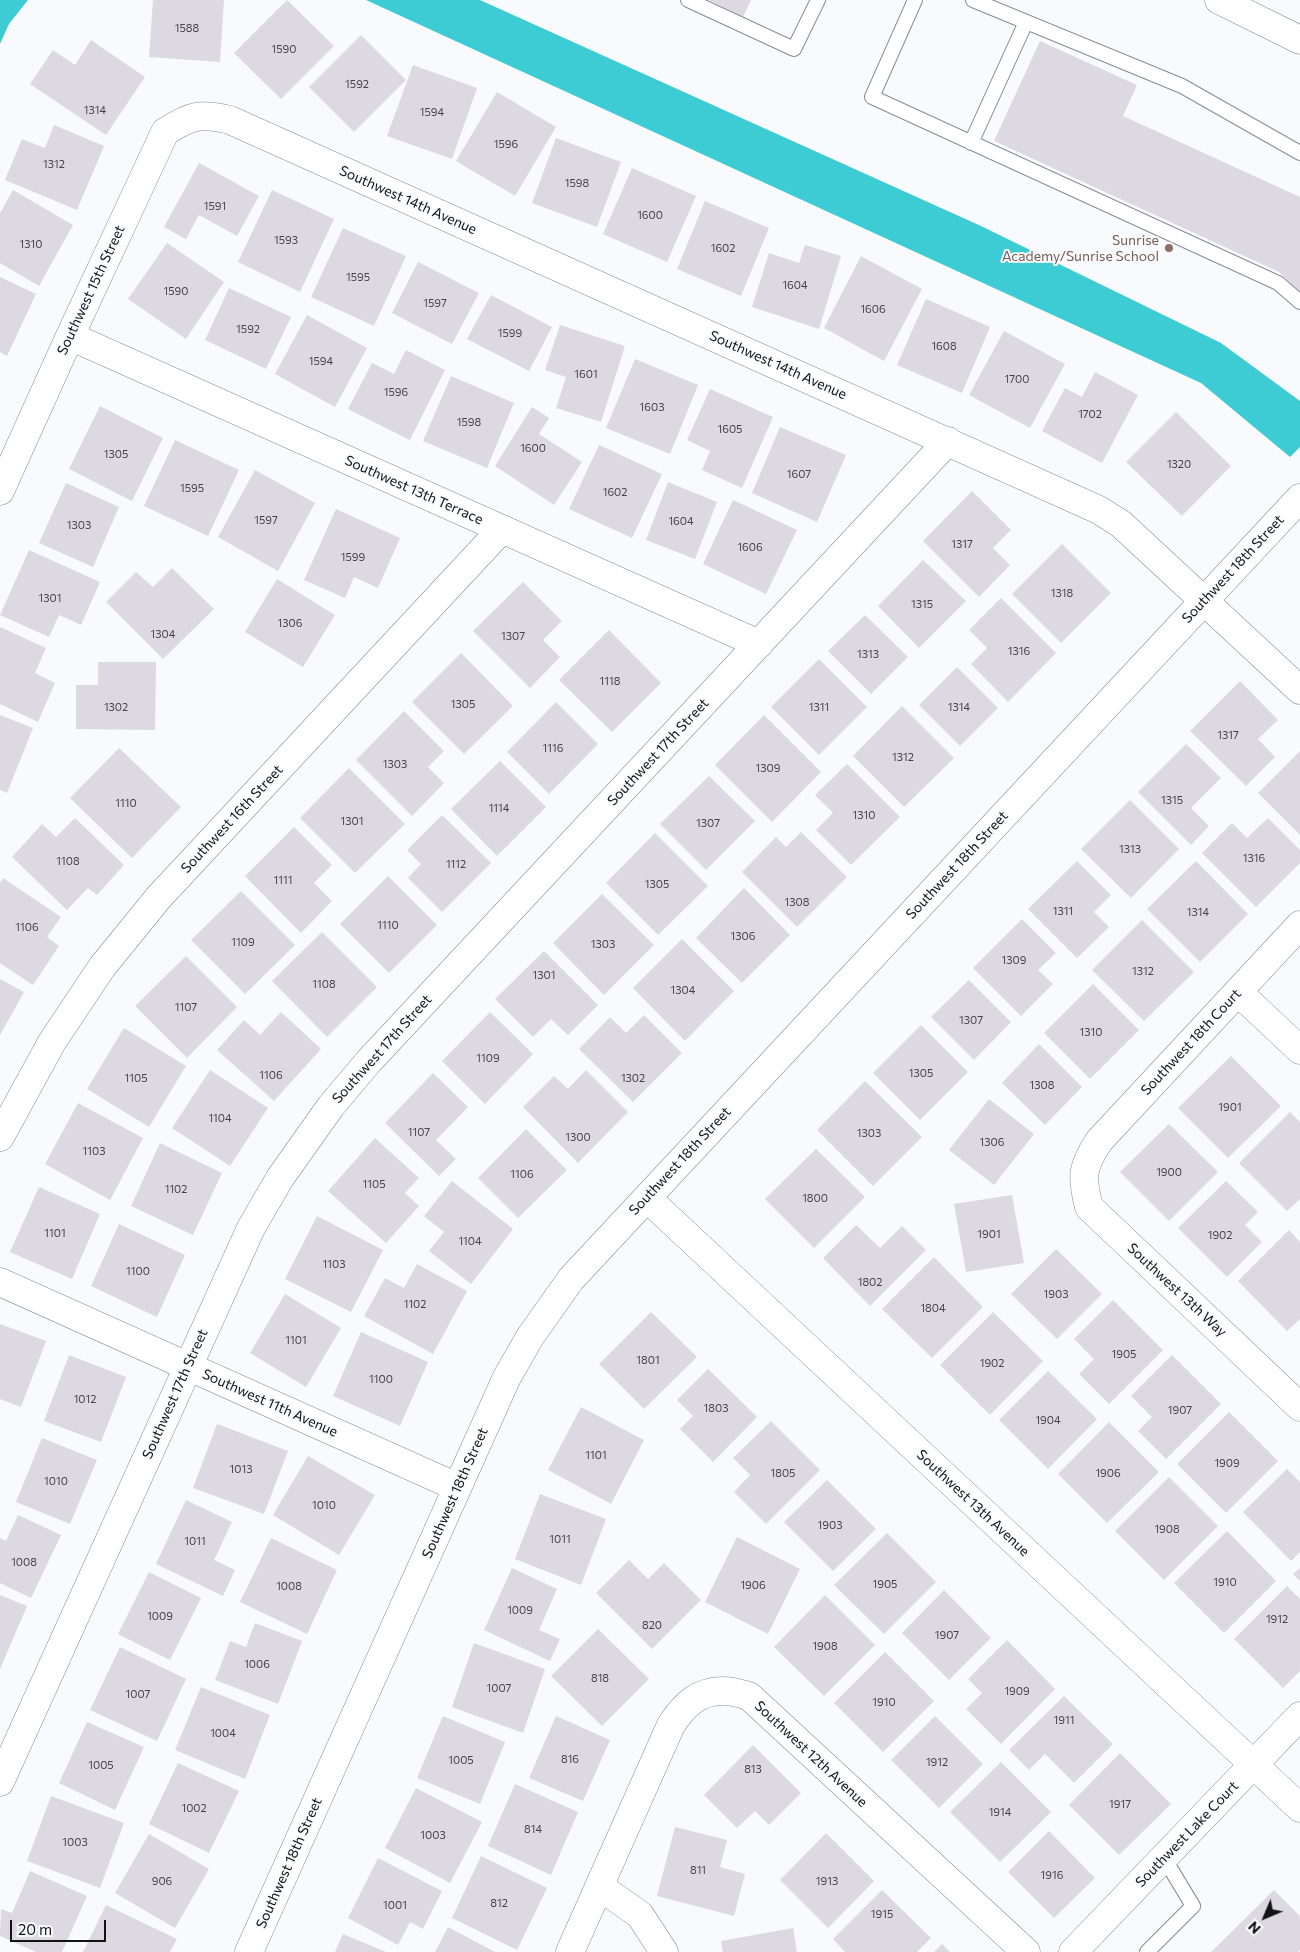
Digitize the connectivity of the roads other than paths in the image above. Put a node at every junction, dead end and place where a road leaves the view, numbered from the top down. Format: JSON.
{"nodes":[{"id":1,"x":688,"y":0,"type":"edge"},
{"id":2,"x":818,"y":0,"type":"edge"},
{"id":3,"x":914,"y":0,"type":"edge"},
{"id":4,"x":973,"y":0,"type":"edge"},
{"id":5,"x":1219,"y":0,"type":"edge"},
{"id":6,"x":1026,"y":22,"type":"junction"},
{"id":7,"x":1300,"y":40,"type":"edge"},
{"id":8,"x":207,"y":115,"type":"joint"},
{"id":9,"x":971,"y":143,"type":"junction"},
{"id":10,"x":1300,"y":153,"type":"edge"},
{"id":11,"x":1300,"y":302,"type":"edge"},
{"id":12,"x":70,"y":336,"type":"junction"},
{"id":13,"x":948,"y":441,"type":"junction"},
{"id":14,"x":0,"y":491,"type":"edge"},
{"id":15,"x":1300,"y":498,"type":"edge"},
{"id":16,"x":502,"y":529,"type":"junction"},
{"id":17,"x":1204,"y":600,"type":"junction"},
{"id":18,"x":759,"y":644,"type":"junction"},
{"id":19,"x":1300,"y":690,"type":"edge"},
{"id":20,"x":1300,"y":925,"type":"edge"},
{"id":21,"x":1238,"y":992,"type":"junction"},
{"id":22,"x":1300,"y":1050,"type":"edge"},
{"id":23,"x":0,"y":1137,"type":"edge"},
{"id":24,"x":1087,"y":1160,"type":"joint"},
{"id":25,"x":647,"y":1198,"type":"junction"},
{"id":26,"x":0,"y":1282,"type":"edge"},
{"id":27,"x":187,"y":1366,"type":"junction"},
{"id":28,"x":1300,"y":1407,"type":"edge"},
{"id":29,"x":457,"y":1487,"type":"junction"},
{"id":30,"x":1300,"y":1716,"type":"edge"},
{"id":31,"x":1254,"y":1765,"type":"junction"},
{"id":32,"x":0,"y":1782,"type":"edge"},
{"id":33,"x":1300,"y":1808,"type":"edge"},
{"id":34,"x":1164,"y":1858,"type":"junction"},
{"id":35,"x":599,"y":1886,"type":"junction"},
{"id":36,"x":249,"y":1952,"type":"edge"},
{"id":37,"x":570,"y":1952,"type":"edge"},
{"id":38,"x":664,"y":1952,"type":"edge"},
{"id":39,"x":1026,"y":1952,"type":"edge"},
{"id":40,"x":1073,"y":1952,"type":"edge"},
{"id":41,"x":1147,"y":1952,"type":"edge"}],
"edges":[{"from":1,"to":2,"type":"lane"},
{"from":3,"to":9,"type":"lane"},
{"from":4,"to":6,"type":"lane"},
{"from":5,"to":7,"type":"street"},
{"from":6,"to":9,"type":"lane"},
{"from":6,"to":10,"type":"lane"},
{"from":8,"to":12,"type":"street","name":"Southwest 15th Street"},
{"from":8,"to":13,"type":"street","name":"Southwest 14th Avenue"},
{"from":9,"to":11,"type":"lane"},
{"from":12,"to":14,"type":"street","name":"Southwest 15th Street"},
{"from":12,"to":16,"type":"street","name":"Southwest 13th Terrace"},
{"from":13,"to":17,"type":"street","name":"Southwest 14th Avenue"},
{"from":13,"to":18,"type":"street","name":"Southwest 17th Street"},
{"from":15,"to":17,"type":"street","name":"Southwest 18th Street"},
{"from":16,"to":18,"type":"street","name":"Southwest 13th Terrace"},
{"from":16,"to":23,"type":"street","name":"Southwest 16th Street"},
{"from":17,"to":19,"type":"street","name":"Southwest 14th Avenue"},
{"from":17,"to":25,"type":"street","name":"Southwest 18th Street"},
{"from":18,"to":27,"type":"street","name":"Southwest 17th Street"},
{"from":20,"to":21,"type":"street","name":"Southwest 18th Court"},
{"from":21,"to":22,"type":"street"},
{"from":21,"to":24,"type":"street","name":"Southwest 18th Court"},
{"from":24,"to":28,"type":"street","name":"Southwest 13th Way"},
{"from":25,"to":29,"type":"street","name":"Southwest 18th Street"},
{"from":25,"to":31,"type":"street","name":"Southwest 13th Avenue"},
{"from":26,"to":27,"type":"street","name":"Southwest 11th Avenue"},
{"from":27,"to":29,"type":"street","name":"Southwest 11th Avenue"},
{"from":27,"to":32,"type":"street","name":"Southwest 17th Street"},
{"from":29,"to":36,"type":"street","name":"Southwest 18th Street"},
{"from":30,"to":31,"type":"street","name":"Southwest Lake Court"},
{"from":31,"to":33,"type":"street","name":"Southwest 13th Avenue"},
{"from":31,"to":34,"type":"street","name":"Southwest Lake Court"},
{"from":34,"to":40,"type":"street","name":"Southwest Lake Court"},
{"from":34,"to":41,"type":"lane"},
{"from":35,"to":37,"type":"street"},
{"from":35,"to":38,"type":"street"},
{"from":35,"to":39,"type":"street","name":"Southwest 12th Avenue"}]}
